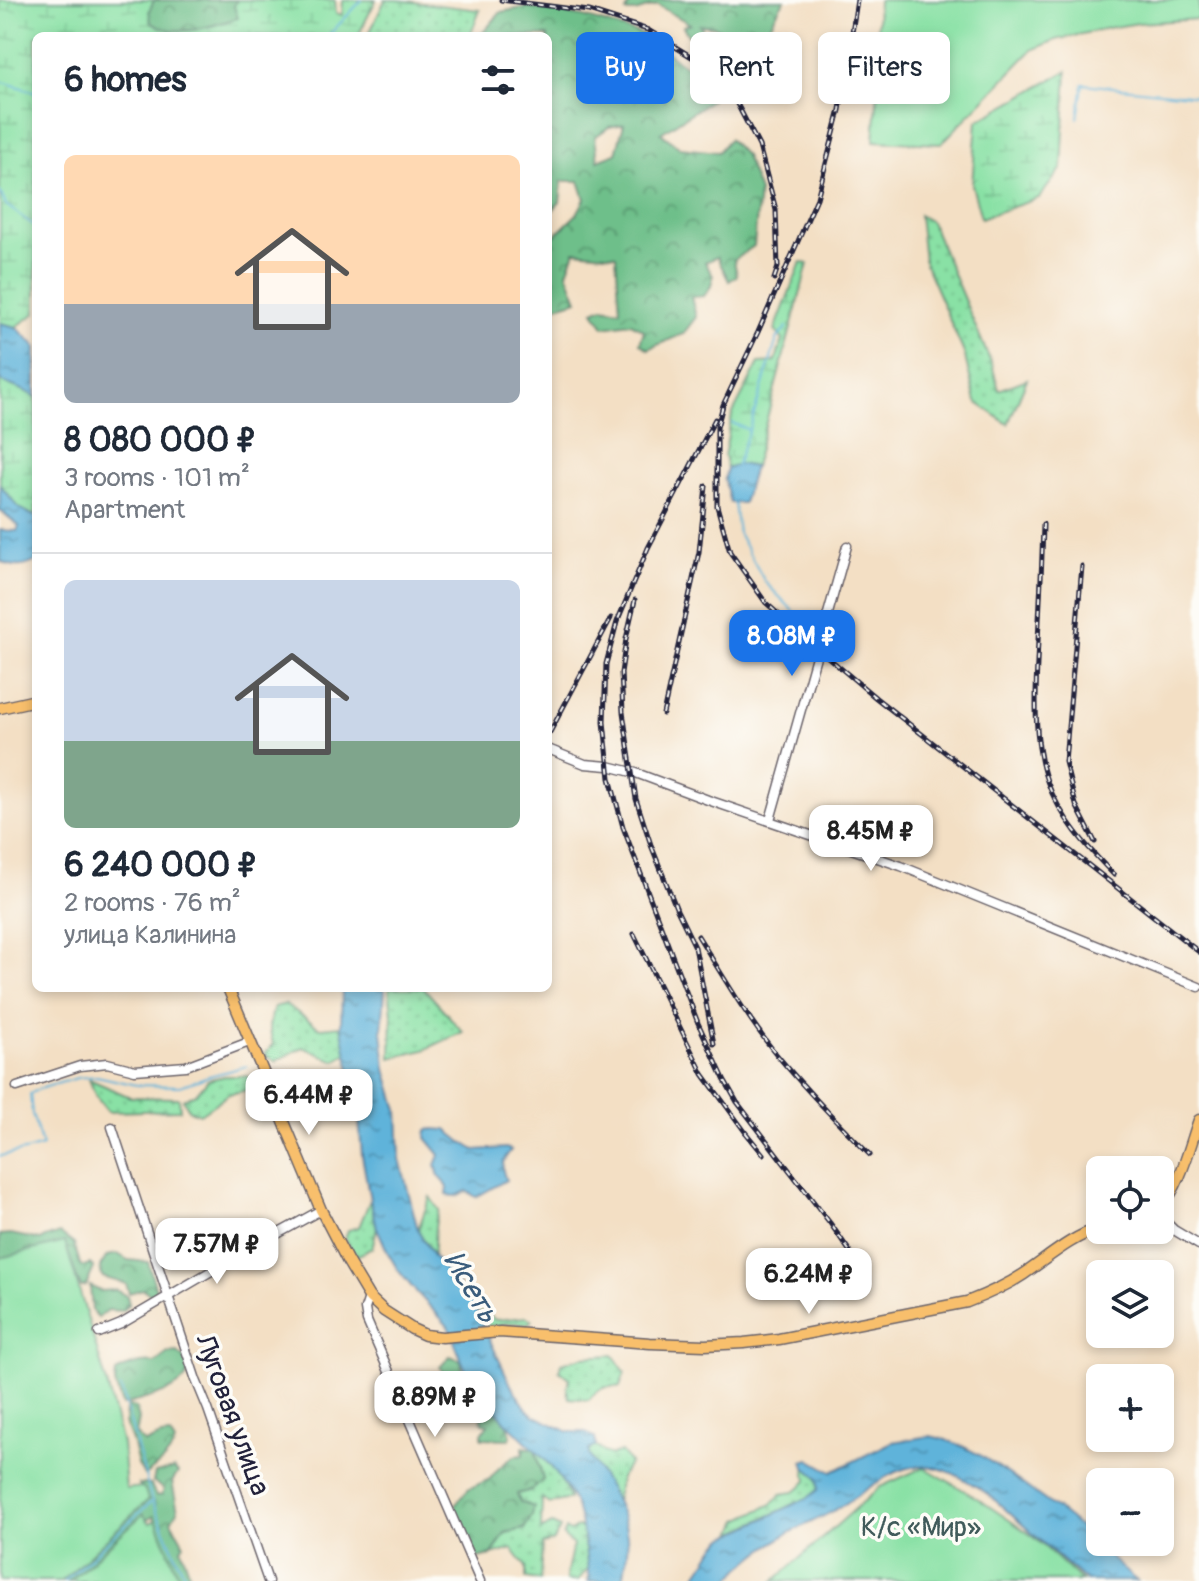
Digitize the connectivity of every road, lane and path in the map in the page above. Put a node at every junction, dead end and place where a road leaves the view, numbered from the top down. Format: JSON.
{"nodes":[{"id":1,"x":847,"y":546,"type":"dead end"},
{"id":2,"x":32,"y":701,"type":"edge"},
{"id":3,"x":0,"y":708,"type":"edge"},
{"id":4,"x":552,"y":751,"type":"edge"},
{"id":5,"x":770,"y":820,"type":"junction"},
{"id":6,"x":1199,"y":987,"type":"edge"},
{"id":7,"x":230,"y":992,"type":"edge"},
{"id":8,"x":249,"y":1042,"type":"junction"},
{"id":9,"x":17,"y":1087,"type":"dead end"},
{"id":10,"x":1199,"y":1120,"type":"edge"},
{"id":11,"x":112,"y":1127,"type":"dead end"},
{"id":12,"x":1174,"y":1185,"type":"edge"},
{"id":13,"x":321,"y":1210,"type":"junction"},
{"id":14,"x":1174,"y":1230,"type":"edge"},
{"id":15,"x":1086,"y":1234,"type":"edge"},
{"id":16,"x":1199,"y":1245,"type":"edge"},
{"id":17,"x":167,"y":1296,"type":"junction"},
{"id":18,"x":369,"y":1297,"type":"junction"},
{"id":19,"x":99,"y":1333,"type":"dead end"},
{"id":20,"x":268,"y":1581,"type":"edge"},
{"id":21,"x":480,"y":1581,"type":"edge"}],
"edges":[{"from":1,"to":5,"type":"street"},
{"from":2,"to":3,"type":"main road"},
{"from":4,"to":5,"type":"street"},
{"from":5,"to":6,"type":"street"},
{"from":7,"to":8,"type":"main road"},
{"from":8,"to":9,"type":"street"},
{"from":8,"to":13,"type":"main road"},
{"from":10,"to":12,"type":"main road"},
{"from":11,"to":17,"type":"street","name":"Луговая улица"},
{"from":13,"to":17,"type":"street"},
{"from":13,"to":18,"type":"main road"},
{"from":14,"to":16,"type":"street"},
{"from":15,"to":18,"type":"main road"},
{"from":17,"to":19,"type":"street"},
{"from":17,"to":20,"type":"street","name":"Луговая улица"},
{"from":18,"to":21,"type":"street"}]}
